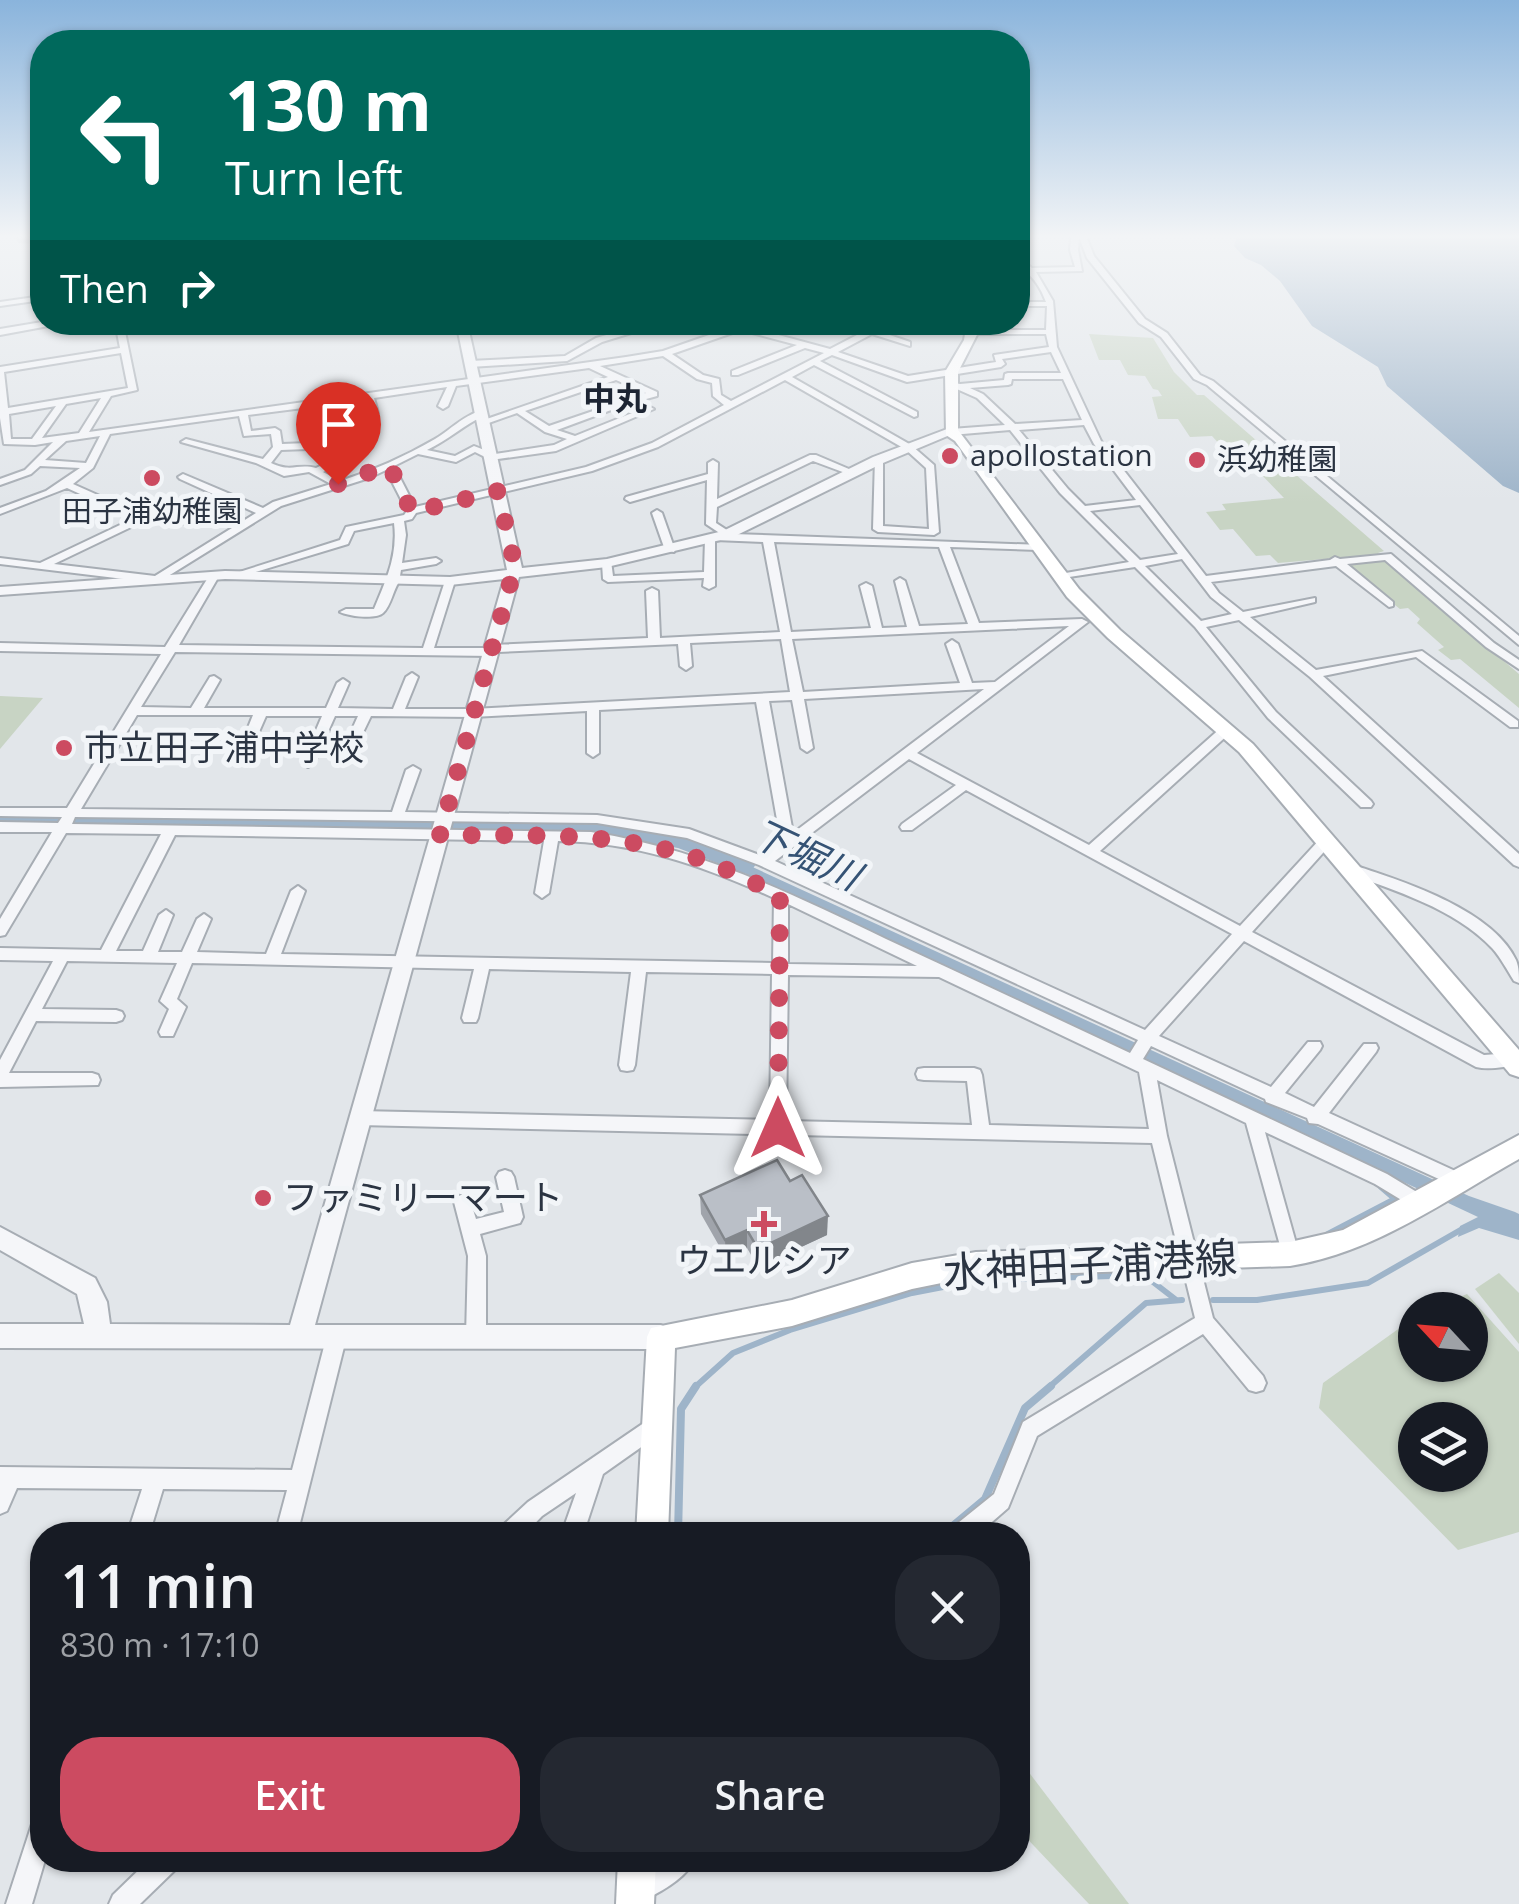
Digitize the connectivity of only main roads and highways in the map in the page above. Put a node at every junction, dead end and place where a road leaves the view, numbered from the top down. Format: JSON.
{"nodes":[{"id":1,"x":971,"y":335,"type":"edge"},
{"id":2,"x":1516,"y":1063,"type":"edge"},
{"id":3,"x":1519,"y":1146,"type":"edge"},
{"id":4,"x":652,"y":1522,"type":"edge"}],
"edges":[{"from":1,"to":2,"type":"main road"},
{"from":3,"to":4,"type":"main road","name":"水神田子浦港線"}]}
